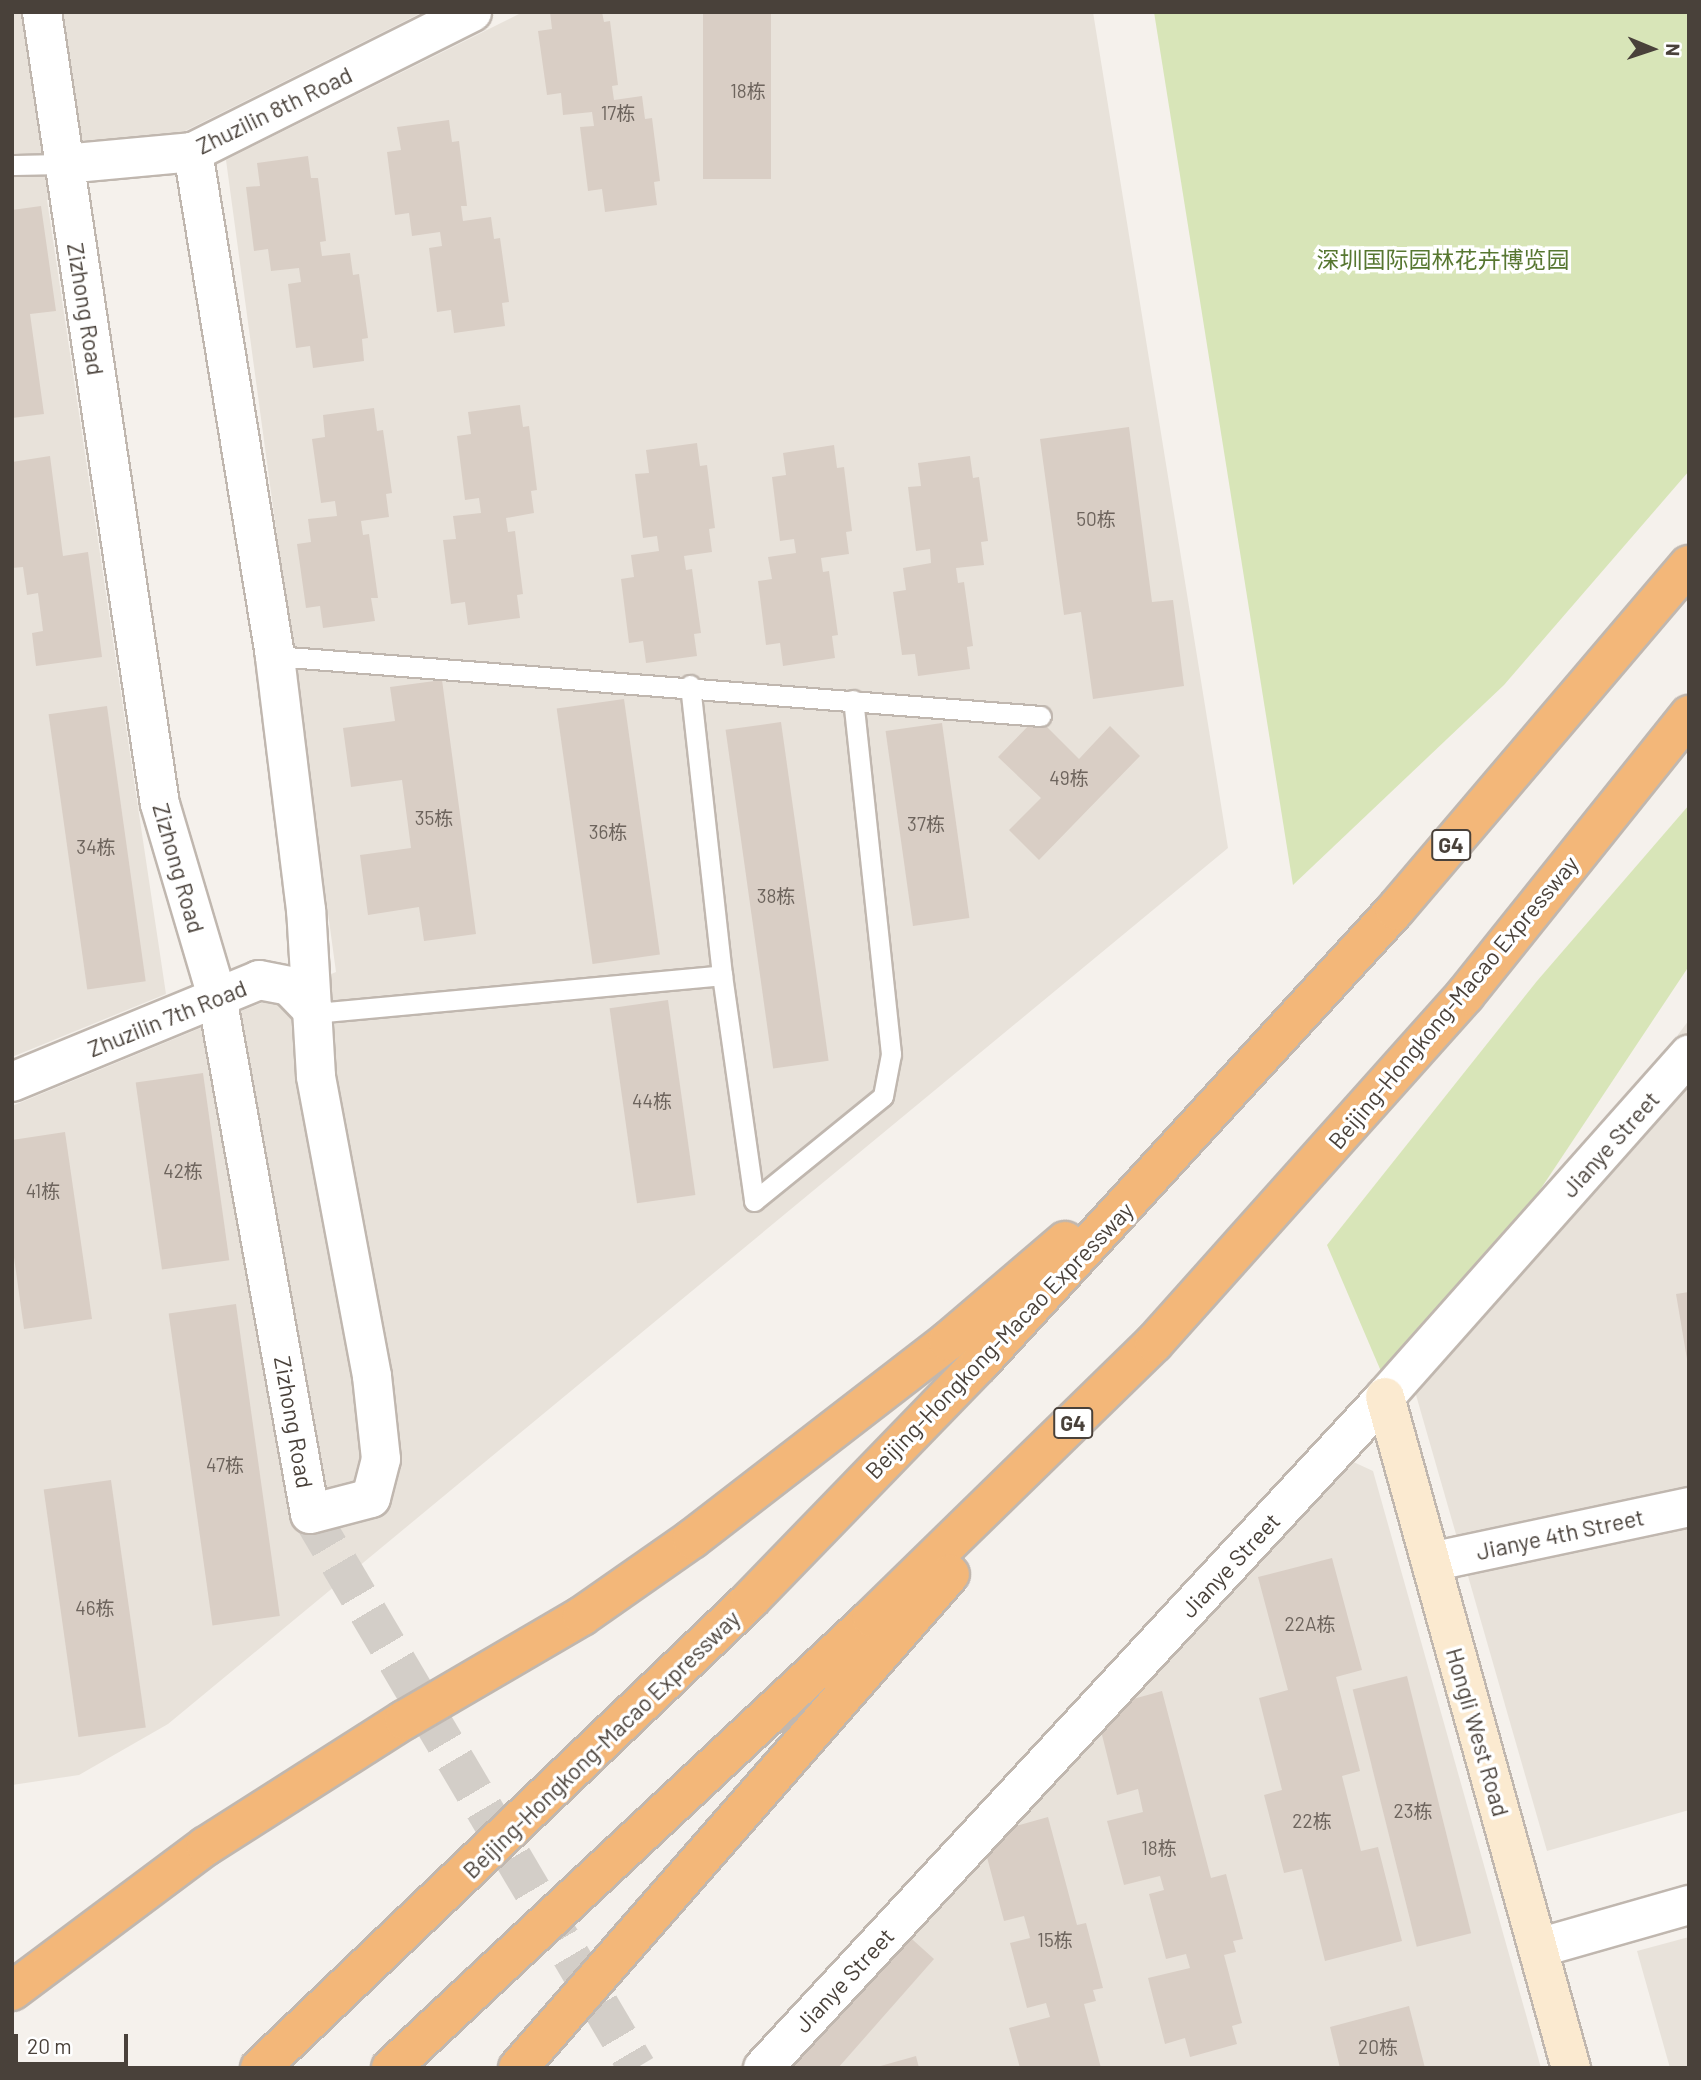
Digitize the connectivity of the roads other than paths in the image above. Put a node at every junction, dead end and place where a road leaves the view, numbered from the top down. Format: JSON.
{"nodes":[{"id":1,"x":42,"y":12,"type":"edge"},
{"id":2,"x":472,"y":12,"type":"edge"},
{"id":3,"x":193,"y":152,"type":"junction"},
{"id":4,"x":64,"y":164,"type":"junction"},
{"id":5,"x":12,"y":165,"type":"edge"},
{"id":6,"x":1689,"y":565,"type":"edge"},
{"id":7,"x":275,"y":656,"type":"junction"},
{"id":8,"x":690,"y":685,"type":"junction"},
{"id":9,"x":853,"y":700,"type":"junction"},
{"id":10,"x":1689,"y":715,"type":"edge"},
{"id":11,"x":1041,"y":716,"type":"dead end"},
{"id":12,"x":722,"y":975,"type":"junction"},
{"id":13,"x":217,"y":998,"type":"junction"},
{"id":14,"x":315,"y":1013,"type":"junction"},
{"id":15,"x":1689,"y":1055,"type":"edge"},
{"id":16,"x":12,"y":1082,"type":"edge"},
{"id":17,"x":1208,"y":1119,"type":"junction"},
{"id":18,"x":1154,"y":1343,"type":"junction"},
{"id":19,"x":1385,"y":1397,"type":"junction"},
{"id":20,"x":1689,"y":1507,"type":"edge"},
{"id":21,"x":1431,"y":1562,"type":"junction"},
{"id":22,"x":1689,"y":1905,"type":"edge"},
{"id":23,"x":1538,"y":1948,"type":"junction"},
{"id":24,"x":12,"y":1991,"type":"edge"},
{"id":25,"x":260,"y":2068,"type":"edge"},
{"id":26,"x":391,"y":2068,"type":"edge"},
{"id":27,"x":518,"y":2068,"type":"edge"},
{"id":28,"x":763,"y":2068,"type":"edge"},
{"id":29,"x":1571,"y":2068,"type":"edge"}],
"edges":[{"from":1,"to":4,"type":"street","name":"Zizhong Road"},
{"from":2,"to":3,"type":"street","name":"Zhuzilin 8th Road"},
{"from":3,"to":4,"type":"street","name":"Zhuzilin 8th Road"},
{"from":3,"to":7,"type":"street","name":"Zizhong Road"},
{"from":4,"to":5,"type":"lane"},
{"from":4,"to":13,"type":"street","name":"Zizhong Road"},
{"from":6,"to":17,"type":"highway","name":"Beijing-Hongkong-Macao Expressway","number":"G4"},
{"from":7,"to":8,"type":"lane"},
{"from":7,"to":14,"type":"street","name":"Zizhong Road"},
{"from":8,"to":9,"type":"lane"},
{"from":8,"to":12,"type":"lane"},
{"from":9,"to":11,"type":"lane"},
{"from":9,"to":12,"type":"lane"},
{"from":10,"to":18,"type":"highway","name":"Beijing-Hongkong-Macao Expressway","number":"G4"},
{"from":12,"to":14,"type":"lane"},
{"from":13,"to":14,"type":"street","name":"Zhuzilin 7th Road"},
{"from":13,"to":14,"type":"street","name":"Zizhong Road"},
{"from":13,"to":16,"type":"street","name":"Zhuzilin 7th Road"},
{"from":15,"to":19,"type":"street","name":"Jianye Street"},
{"from":17,"to":24,"type":"highway"},
{"from":17,"to":25,"type":"highway","name":"Beijing-Hongkong-Macao Expressway","number":"G4"},
{"from":18,"to":26,"type":"highway","name":"Beijing-Hongkong-Macao Expressway","number":"G4"},
{"from":18,"to":27,"type":"highway"},
{"from":19,"to":21,"type":"main road","name":"Hongli West Road"},
{"from":19,"to":28,"type":"street","name":"Jianye Street"},
{"from":20,"to":21,"type":"street","name":"Jianye 4th Street"},
{"from":21,"to":23,"type":"main road","name":"Hongli West Road"},
{"from":22,"to":23,"type":"street"},
{"from":23,"to":29,"type":"main road","name":"Hongli West Road"}]}
